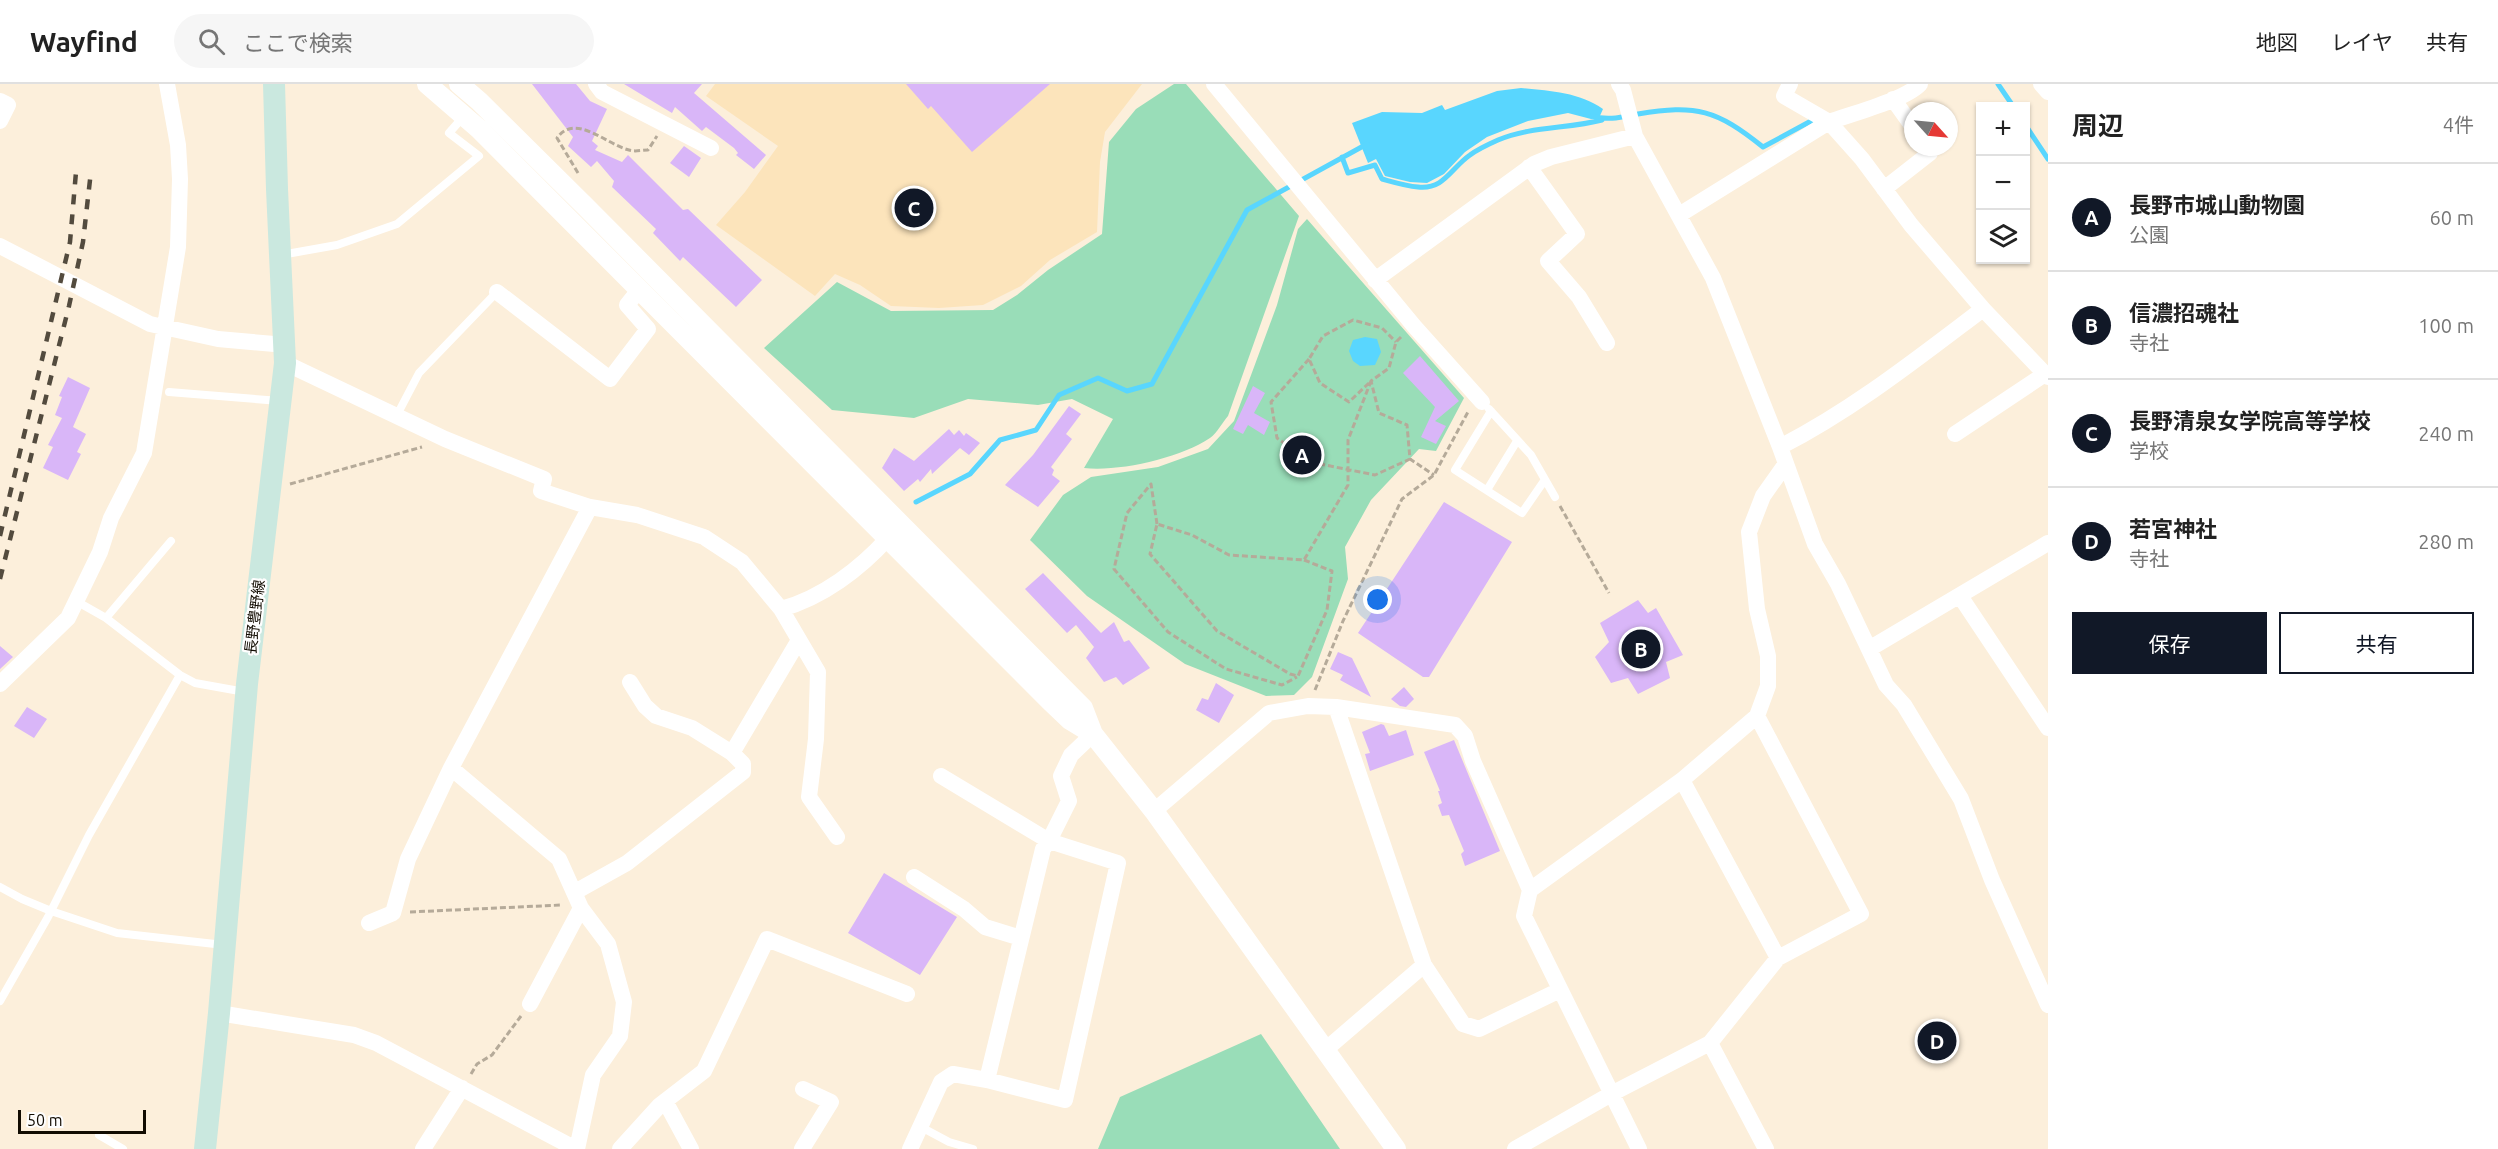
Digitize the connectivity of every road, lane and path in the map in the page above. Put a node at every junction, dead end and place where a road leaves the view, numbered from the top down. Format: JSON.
{"nodes":[{"id":1,"x":167,"y":84,"type":"edge"},
{"id":2,"x":274,"y":84,"type":"edge"},
{"id":3,"x":427,"y":84,"type":"edge"},
{"id":4,"x":459,"y":84,"type":"edge"},
{"id":5,"x":596,"y":84,"type":"edge"},
{"id":6,"x":1214,"y":84,"type":"edge"},
{"id":7,"x":1619,"y":84,"type":"edge"},
{"id":8,"x":1791,"y":84,"type":"edge"},
{"id":9,"x":1920,"y":84,"type":"edge"},
{"id":10,"x":2041,"y":84,"type":"edge"},
{"id":11,"x":484,"y":92,"type":"edge"},
{"id":12,"x":2048,"y":92,"type":"edge"},
{"id":13,"x":1893,"y":99,"type":"junction"},
{"id":14,"x":0,"y":101,"type":"edge"},
{"id":15,"x":1904,"y":115,"type":"edge"},
{"id":16,"x":464,"y":116,"type":"junction"},
{"id":17,"x":0,"y":121,"type":"edge"},
{"id":18,"x":1829,"y":122,"type":"junction"},
{"id":19,"x":663,"y":125,"type":"junction"},
{"id":20,"x":1635,"y":136,"type":"junction"},
{"id":21,"x":711,"y":148,"type":"dead end"},
{"id":22,"x":1926,"y":156,"type":"edge"},
{"id":23,"x":1529,"y":167,"type":"junction"},
{"id":24,"x":582,"y":180,"type":"dead end"},
{"id":25,"x":1884,"y":189,"type":"junction"},
{"id":26,"x":1679,"y":215,"type":"junction"},
{"id":27,"x":0,"y":247,"type":"edge"},
{"id":28,"x":280,"y":255,"type":"junction"},
{"id":29,"x":1376,"y":280,"type":"junction"},
{"id":30,"x":639,"y":290,"type":"junction"},
{"id":31,"x":497,"y":292,"type":"joint"},
{"id":32,"x":1983,"y":309,"type":"junction"},
{"id":33,"x":1414,"y":326,"type":"junction"},
{"id":34,"x":166,"y":328,"type":"junction"},
{"id":35,"x":1396,"y":342,"type":"junction"},
{"id":36,"x":1607,"y":343,"type":"dead end"},
{"id":37,"x":286,"y":354,"type":"junction"},
{"id":38,"x":1309,"y":359,"type":"junction"},
{"id":39,"x":2047,"y":376,"type":"edge"},
{"id":40,"x":1371,"y":381,"type":"junction"},
{"id":41,"x":170,"y":392,"type":"dead end"},
{"id":42,"x":281,"y":401,"type":"junction"},
{"id":43,"x":1483,"y":403,"type":"junction"},
{"id":44,"x":397,"y":415,"type":"junction"},
{"id":45,"x":1955,"y":434,"type":"dead end"},
{"id":46,"x":1518,"y":441,"type":"junction"},
{"id":47,"x":424,"y":446,"type":"dead end"},
{"id":48,"x":1780,"y":447,"type":"junction"},
{"id":49,"x":1410,"y":459,"type":"junction"},
{"id":50,"x":1785,"y":465,"type":"junction"},
{"id":51,"x":1348,"y":470,"type":"junction"},
{"id":52,"x":1434,"y":475,"type":"junction"},
{"id":53,"x":1544,"y":481,"type":"junction"},
{"id":54,"x":270,"y":490,"type":"junction"},
{"id":55,"x":1487,"y":490,"type":"junction"},
{"id":56,"x":1555,"y":497,"type":"joint"},
{"id":57,"x":590,"y":507,"type":"junction"},
{"id":58,"x":1157,"y":524,"type":"junction"},
{"id":59,"x":888,"y":538,"type":"junction"},
{"id":60,"x":171,"y":541,"type":"dead end"},
{"id":61,"x":2048,"y":543,"type":"edge"},
{"id":62,"x":1304,"y":560,"type":"junction"},
{"id":63,"x":1609,"y":593,"type":"dead end"},
{"id":64,"x":1960,"y":596,"type":"junction"},
{"id":65,"x":76,"y":601,"type":"junction"},
{"id":66,"x":781,"y":609,"type":"junction"},
{"id":67,"x":106,"y":618,"type":"junction"},
{"id":68,"x":799,"y":640,"type":"junction"},
{"id":69,"x":1869,"y":650,"type":"junction"},
{"id":70,"x":180,"y":675,"type":"junction"},
{"id":71,"x":1298,"y":676,"type":"junction"},
{"id":72,"x":630,"y":682,"type":"dead end"},
{"id":73,"x":0,"y":684,"type":"edge"},
{"id":74,"x":246,"y":692,"type":"junction"},
{"id":75,"x":1308,"y":706,"type":"junction"},
{"id":76,"x":1336,"y":707,"type":"junction"},
{"id":77,"x":1757,"y":716,"type":"junction"},
{"id":78,"x":2048,"y":728,"type":"edge"},
{"id":79,"x":1093,"y":734,"type":"junction"},
{"id":80,"x":732,"y":753,"type":"junction"},
{"id":81,"x":451,"y":768,"type":"junction"},
{"id":82,"x":941,"y":776,"type":"dead end"},
{"id":83,"x":1682,"y":780,"type":"junction"},
{"id":84,"x":1154,"y":811,"type":"junction"},
{"id":85,"x":837,"y":837,"type":"dead end"},
{"id":86,"x":1049,"y":841,"type":"junction"},
{"id":87,"x":914,"y":877,"type":"dead end"},
{"id":88,"x":0,"y":887,"type":"edge"},
{"id":89,"x":1530,"y":890,"type":"junction"},
{"id":90,"x":578,"y":902,"type":"junction"},
{"id":91,"x":51,"y":911,"type":"junction"},
{"id":92,"x":393,"y":913,"type":"junction"},
{"id":93,"x":369,"y":923,"type":"dead end"},
{"id":94,"x":1021,"y":938,"type":"junction"},
{"id":95,"x":225,"y":945,"type":"junction"},
{"id":96,"x":1778,"y":958,"type":"junction"},
{"id":97,"x":1424,"y":965,"type":"junction"},
{"id":98,"x":1560,"y":990,"type":"junction"},
{"id":99,"x":907,"y":994,"type":"dead end"},
{"id":100,"x":0,"y":1001,"type":"edge"},
{"id":101,"x":530,"y":1004,"type":"joint"},
{"id":102,"x":2048,"y":1005,"type":"edge"},
{"id":103,"x":219,"y":1013,"type":"junction"},
{"id":104,"x":1710,"y":1044,"type":"junction"},
{"id":105,"x":1324,"y":1051,"type":"junction"},
{"id":106,"x":987,"y":1080,"type":"junction"},
{"id":107,"x":462,"y":1088,"type":"junction"},
{"id":108,"x":803,"y":1089,"type":"dead end"},
{"id":109,"x":1613,"y":1093,"type":"junction"},
{"id":110,"x":665,"y":1101,"type":"junction"},
{"id":111,"x":921,"y":1127,"type":"junction"},
{"id":112,"x":99,"y":1135,"type":"dead end"},
{"id":113,"x":123,"y":1149,"type":"edge"},
{"id":114,"x":205,"y":1149,"type":"edge"},
{"id":115,"x":423,"y":1149,"type":"edge"},
{"id":116,"x":576,"y":1149,"type":"edge"},
{"id":117,"x":620,"y":1149,"type":"edge"},
{"id":118,"x":691,"y":1149,"type":"edge"},
{"id":119,"x":802,"y":1149,"type":"edge"},
{"id":120,"x":910,"y":1149,"type":"edge"},
{"id":121,"x":973,"y":1149,"type":"edge"},
{"id":122,"x":1396,"y":1149,"type":"edge"},
{"id":123,"x":1515,"y":1149,"type":"edge"},
{"id":124,"x":1639,"y":1149,"type":"edge"},
{"id":125,"x":1766,"y":1149,"type":"edge"}],
"edges":[{"from":1,"to":34,"type":"street"},
{"from":2,"to":28,"type":"main road","name":"長野豊野線"},
{"from":3,"to":16,"type":"street"},
{"from":4,"to":11,"type":"street"},
{"from":5,"to":19,"type":"street"},
{"from":6,"to":29,"type":"street"},
{"from":7,"to":20,"type":"street"},
{"from":8,"to":18,"type":"street"},
{"from":9,"to":13,"type":"street"},
{"from":10,"to":12,"type":"street"},
{"from":11,"to":16,"type":"street"},
{"from":11,"to":79,"type":"street"},
{"from":13,"to":15,"type":"street"},
{"from":13,"to":18,"type":"street"},
{"from":14,"to":17,"type":"street"},
{"from":16,"to":28,"type":"lane"},
{"from":16,"to":30,"type":"street"},
{"from":18,"to":25,"type":"street"},
{"from":18,"to":26,"type":"street"},
{"from":19,"to":21,"type":"street"},
{"from":19,"to":24,"type":"path"},
{"from":20,"to":23,"type":"street"},
{"from":20,"to":26,"type":"street"},
{"from":22,"to":25,"type":"street"},
{"from":23,"to":29,"type":"street"},
{"from":23,"to":36,"type":"street"},
{"from":25,"to":32,"type":"street"},
{"from":26,"to":48,"type":"street"},
{"from":27,"to":34,"type":"street"},
{"from":28,"to":37,"type":"main road","name":"長野豊野線"},
{"from":29,"to":33,"type":"street"},
{"from":30,"to":31,"type":"street"},
{"from":30,"to":59,"type":"street"},
{"from":31,"to":44,"type":"lane"},
{"from":32,"to":39,"type":"street"},
{"from":32,"to":48,"type":"street"},
{"from":33,"to":35,"type":"path"},
{"from":33,"to":43,"type":"street"},
{"from":34,"to":37,"type":"street"},
{"from":34,"to":65,"type":"street"},
{"from":35,"to":38,"type":"path"},
{"from":35,"to":40,"type":"path"},
{"from":37,"to":42,"type":"main road","name":"長野豊野線"},
{"from":37,"to":44,"type":"street"},
{"from":38,"to":40,"type":"path"},
{"from":38,"to":51,"type":"path"},
{"from":39,"to":45,"type":"street"},
{"from":40,"to":49,"type":"path"},
{"from":40,"to":51,"type":"path"},
{"from":41,"to":42,"type":"lane"},
{"from":42,"to":54,"type":"main road","name":"長野豊野線"},
{"from":43,"to":46,"type":"lane"},
{"from":43,"to":52,"type":"path"},
{"from":43,"to":55,"type":"lane"},
{"from":44,"to":57,"type":"street"},
{"from":46,"to":53,"type":"lane"},
{"from":46,"to":55,"type":"lane"},
{"from":47,"to":54,"type":"path"},
{"from":48,"to":50,"type":"street"},
{"from":49,"to":51,"type":"path"},
{"from":49,"to":52,"type":"path"},
{"from":50,"to":69,"type":"street"},
{"from":50,"to":77,"type":"street"},
{"from":51,"to":62,"type":"path"},
{"from":52,"to":75,"type":"path"},
{"from":53,"to":55,"type":"lane"},
{"from":53,"to":56,"type":"lane"},
{"from":54,"to":74,"type":"main road","name":"長野豊野線"},
{"from":56,"to":63,"type":"path"},
{"from":57,"to":66,"type":"street"},
{"from":57,"to":81,"type":"street"},
{"from":58,"to":62,"type":"path"},
{"from":58,"to":71,"type":"path"},
{"from":58,"to":71,"type":"path"},
{"from":59,"to":66,"type":"street"},
{"from":59,"to":79,"type":"street"},
{"from":60,"to":67,"type":"lane"},
{"from":61,"to":64,"type":"street"},
{"from":62,"to":71,"type":"path"},
{"from":64,"to":69,"type":"street"},
{"from":64,"to":78,"type":"street"},
{"from":65,"to":67,"type":"lane"},
{"from":65,"to":73,"type":"street"},
{"from":66,"to":68,"type":"street"},
{"from":67,"to":70,"type":"lane"},
{"from":68,"to":80,"type":"street"},
{"from":68,"to":85,"type":"street"},
{"from":69,"to":102,"type":"street"},
{"from":70,"to":74,"type":"lane"},
{"from":70,"to":91,"type":"lane"},
{"from":72,"to":80,"type":"street"},
{"from":74,"to":95,"type":"main road","name":"長野豊野線"},
{"from":75,"to":76,"type":"street"},
{"from":75,"to":84,"type":"street"},
{"from":76,"to":89,"type":"street"},
{"from":76,"to":97,"type":"street"},
{"from":77,"to":83,"type":"street"},
{"from":77,"to":96,"type":"street"},
{"from":79,"to":84,"type":"street"},
{"from":79,"to":86,"type":"street"},
{"from":80,"to":90,"type":"street"},
{"from":81,"to":90,"type":"street"},
{"from":81,"to":92,"type":"street"},
{"from":82,"to":86,"type":"street"},
{"from":83,"to":89,"type":"street"},
{"from":83,"to":96,"type":"street"},
{"from":84,"to":105,"type":"street"},
{"from":86,"to":94,"type":"street"},
{"from":86,"to":106,"type":"street"},
{"from":87,"to":94,"type":"street"},
{"from":88,"to":91,"type":"lane"},
{"from":89,"to":98,"type":"street"},
{"from":90,"to":92,"type":"path"},
{"from":90,"to":101,"type":"street"},
{"from":90,"to":116,"type":"street"},
{"from":91,"to":95,"type":"lane"},
{"from":91,"to":100,"type":"lane"},
{"from":92,"to":93,"type":"street"},
{"from":94,"to":106,"type":"street"},
{"from":95,"to":103,"type":"main road","name":"長野豊野線"},
{"from":96,"to":104,"type":"street"},
{"from":97,"to":98,"type":"street"},
{"from":97,"to":105,"type":"street"},
{"from":98,"to":109,"type":"street"},
{"from":99,"to":110,"type":"street"},
{"from":101,"to":107,"type":"path"},
{"from":103,"to":107,"type":"street"},
{"from":103,"to":114,"type":"main road","name":"長野豊野線"},
{"from":104,"to":109,"type":"street"},
{"from":104,"to":125,"type":"street"},
{"from":105,"to":122,"type":"street"},
{"from":106,"to":111,"type":"street"},
{"from":107,"to":115,"type":"street"},
{"from":107,"to":116,"type":"street"},
{"from":108,"to":119,"type":"street"},
{"from":109,"to":123,"type":"street"},
{"from":109,"to":124,"type":"street"},
{"from":110,"to":117,"type":"street"},
{"from":110,"to":118,"type":"street"},
{"from":111,"to":120,"type":"street"},
{"from":111,"to":121,"type":"lane"},
{"from":112,"to":113,"type":"lane"}]}
